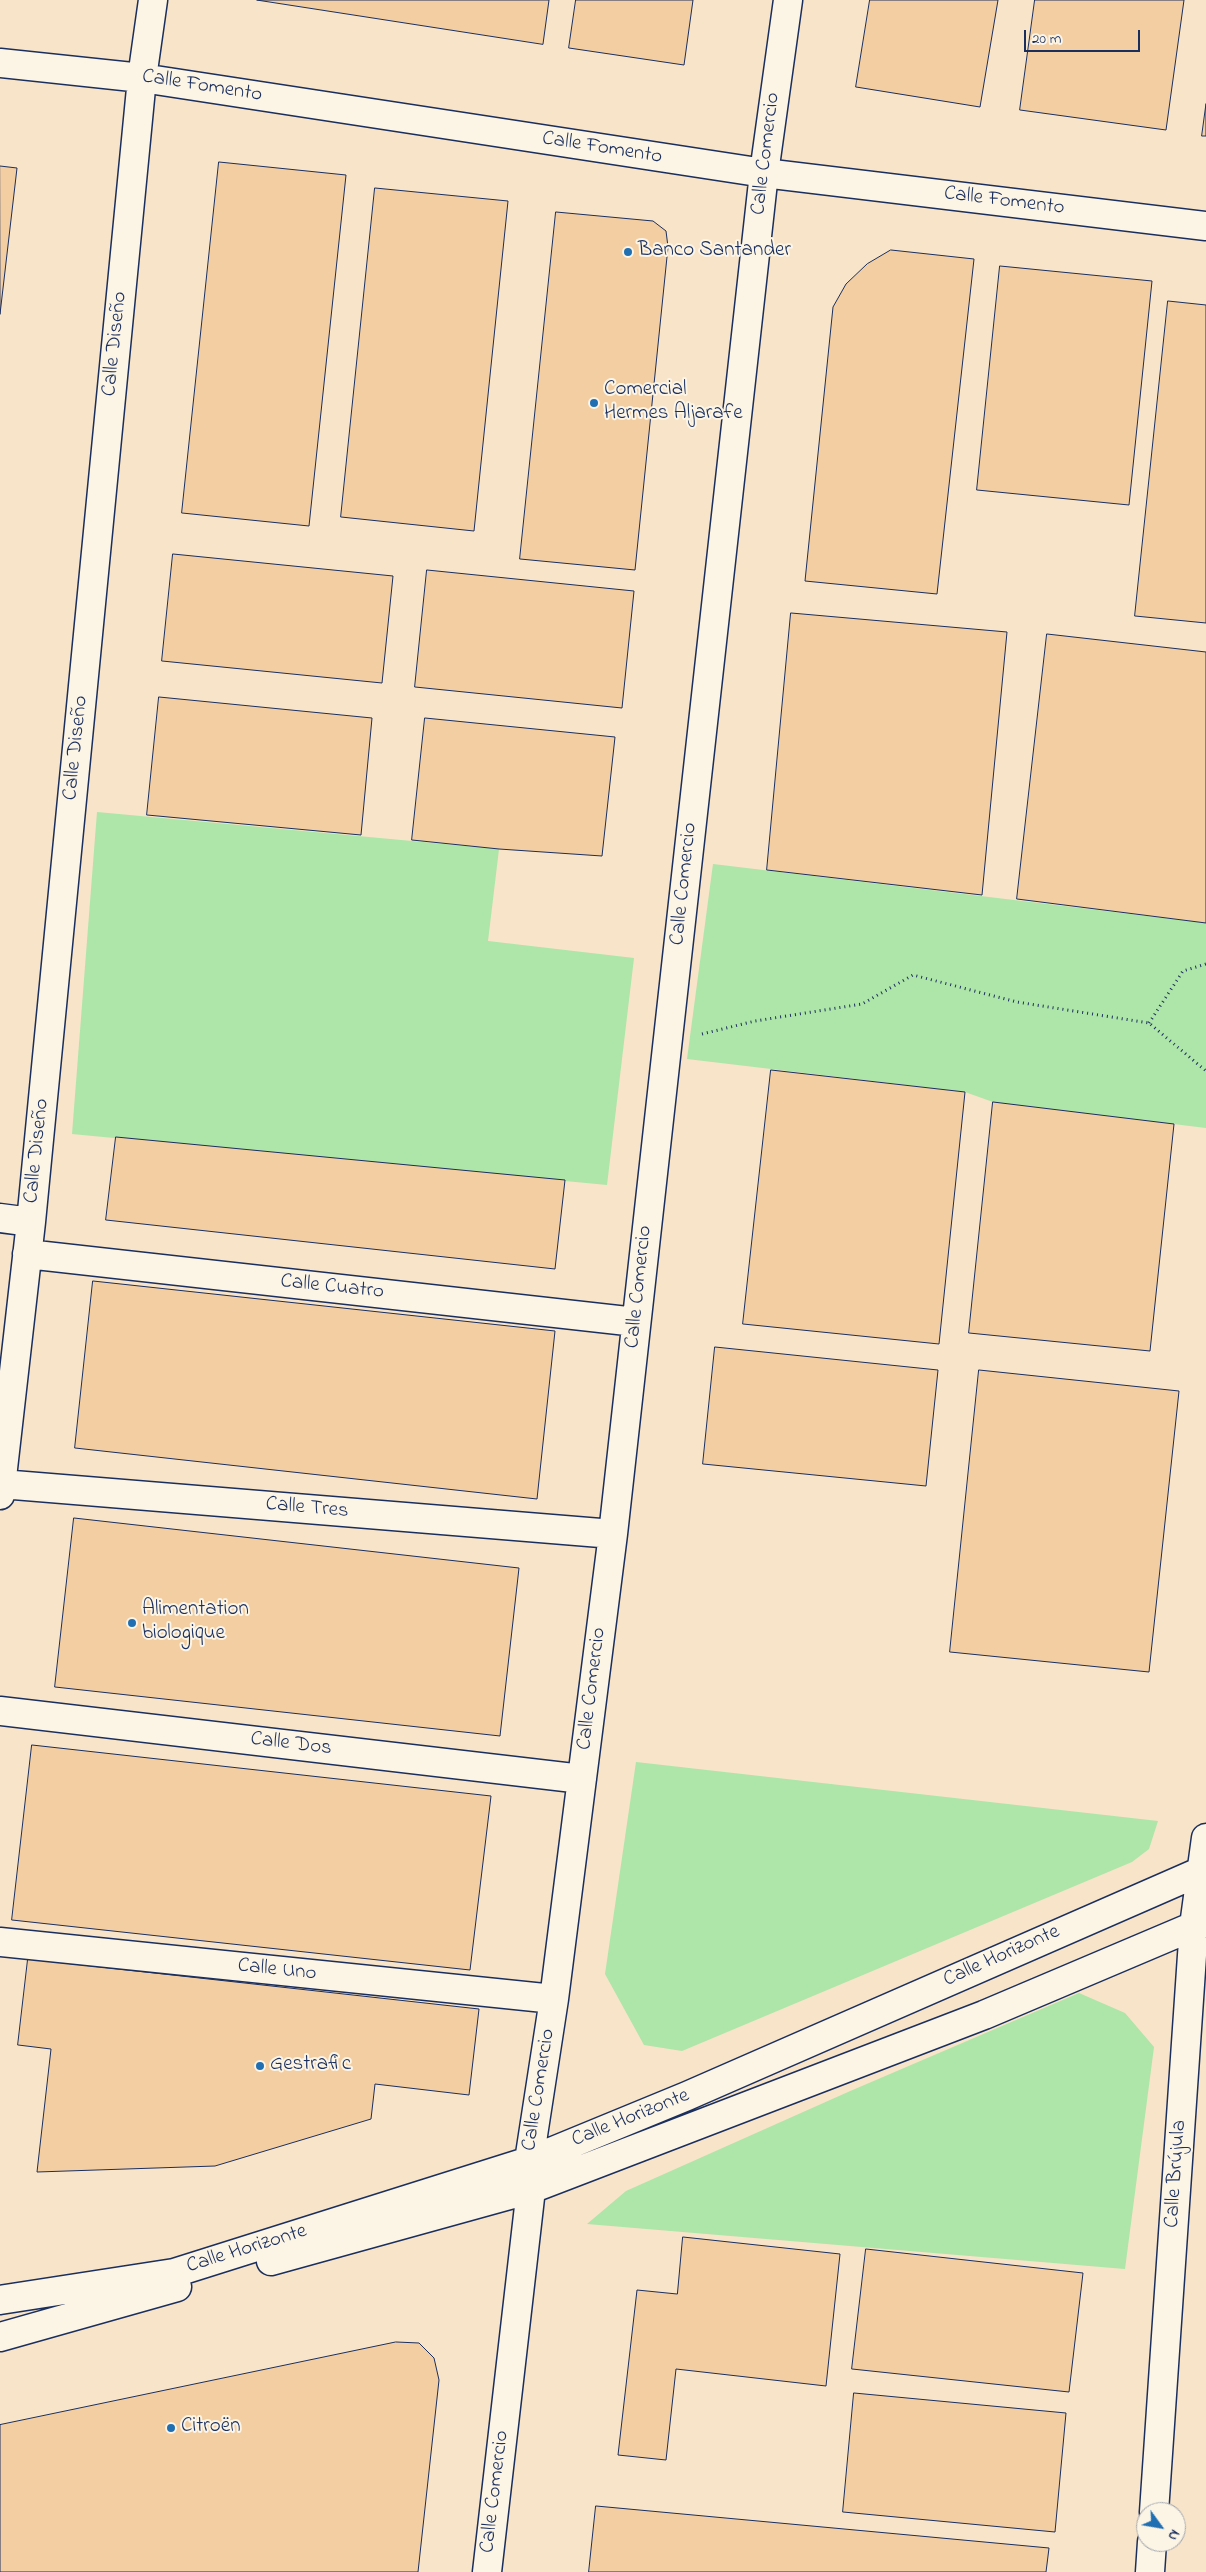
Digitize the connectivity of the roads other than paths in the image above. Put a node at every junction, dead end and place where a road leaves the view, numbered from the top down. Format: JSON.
{"nodes":[{"id":1,"x":153,"y":0,"type":"edge"},
{"id":2,"x":788,"y":0,"type":"edge"},
{"id":3,"x":0,"y":63,"type":"edge"},
{"id":4,"x":142,"y":78,"type":"junction"},
{"id":5,"x":764,"y":173,"type":"junction"},
{"id":6,"x":1206,"y":226,"type":"edge"},
{"id":7,"x":0,"y":1218,"type":"edge"},
{"id":8,"x":31,"y":1222,"type":"junction"},
{"id":9,"x":27,"y":1254,"type":"junction"},
{"id":10,"x":636,"y":1322,"type":"junction"},
{"id":11,"x":1,"y":1489,"type":"edge"},
{"id":12,"x":613,"y":1534,"type":"junction"},
{"id":13,"x":0,"y":1711,"type":"edge"},
{"id":14,"x":582,"y":1779,"type":"junction"},
{"id":15,"x":1206,"y":1838,"type":"edge"},
{"id":16,"x":1204,"y":1869,"type":"edge"},
{"id":17,"x":1200,"y":1925,"type":"edge"},
{"id":18,"x":0,"y":1942,"type":"edge"},
{"id":19,"x":554,"y":1999,"type":"junction"},
{"id":20,"x":530,"y":2161,"type":"junction"},
{"id":21,"x":531,"y":2189,"type":"junction"},
{"id":22,"x":0,"y":2300,"type":"edge"},
{"id":23,"x":0,"y":2336,"type":"edge"},
{"id":24,"x":1155,"y":2502,"type":"edge"},
{"id":25,"x":1151,"y":2552,"type":"edge"},
{"id":26,"x":487,"y":2572,"type":"edge"},
{"id":27,"x":1150,"y":2572,"type":"edge"}],
"edges":[{"from":1,"to":4,"type":"street","name":"Calle Diseño"},
{"from":2,"to":5,"type":"street","name":"Calle Comercio"},
{"from":3,"to":4,"type":"street","name":"Calle Fomento"},
{"from":4,"to":5,"type":"street","name":"Calle Fomento"},
{"from":4,"to":8,"type":"street","name":"Calle Diseño"},
{"from":5,"to":6,"type":"street","name":"Calle Fomento"},
{"from":5,"to":10,"type":"street","name":"Calle Comercio"},
{"from":7,"to":8,"type":"street"},
{"from":8,"to":9,"type":"street","name":"Calle Diseño"},
{"from":9,"to":10,"type":"street","name":"Calle Cuatro"},
{"from":9,"to":11,"type":"street","name":"Calle Diseño"},
{"from":10,"to":12,"type":"street","name":"Calle Comercio"},
{"from":11,"to":12,"type":"street","name":"Calle Tres"},
{"from":12,"to":14,"type":"street","name":"Calle Comercio"},
{"from":13,"to":14,"type":"street","name":"Calle Dos"},
{"from":14,"to":19,"type":"street","name":"Calle Comercio"},
{"from":15,"to":16,"type":"street","name":"Calle Brújula"},
{"from":16,"to":17,"type":"street","name":"Calle Brújula"},
{"from":16,"to":20,"type":"street","name":"Calle Horizonte"},
{"from":17,"to":21,"type":"street","name":"Calle Horizonte"},
{"from":17,"to":24,"type":"street","name":"Calle Brújula"},
{"from":18,"to":19,"type":"street","name":"Calle Uno"},
{"from":19,"to":20,"type":"street","name":"Calle Comercio"},
{"from":20,"to":21,"type":"street","name":"Calle Comercio"},
{"from":20,"to":22,"type":"street","name":"Calle Horizonte"},
{"from":21,"to":23,"type":"street","name":"Calle Horizonte"},
{"from":21,"to":26,"type":"street","name":"Calle Comercio"},
{"from":25,"to":27,"type":"street"}]}
